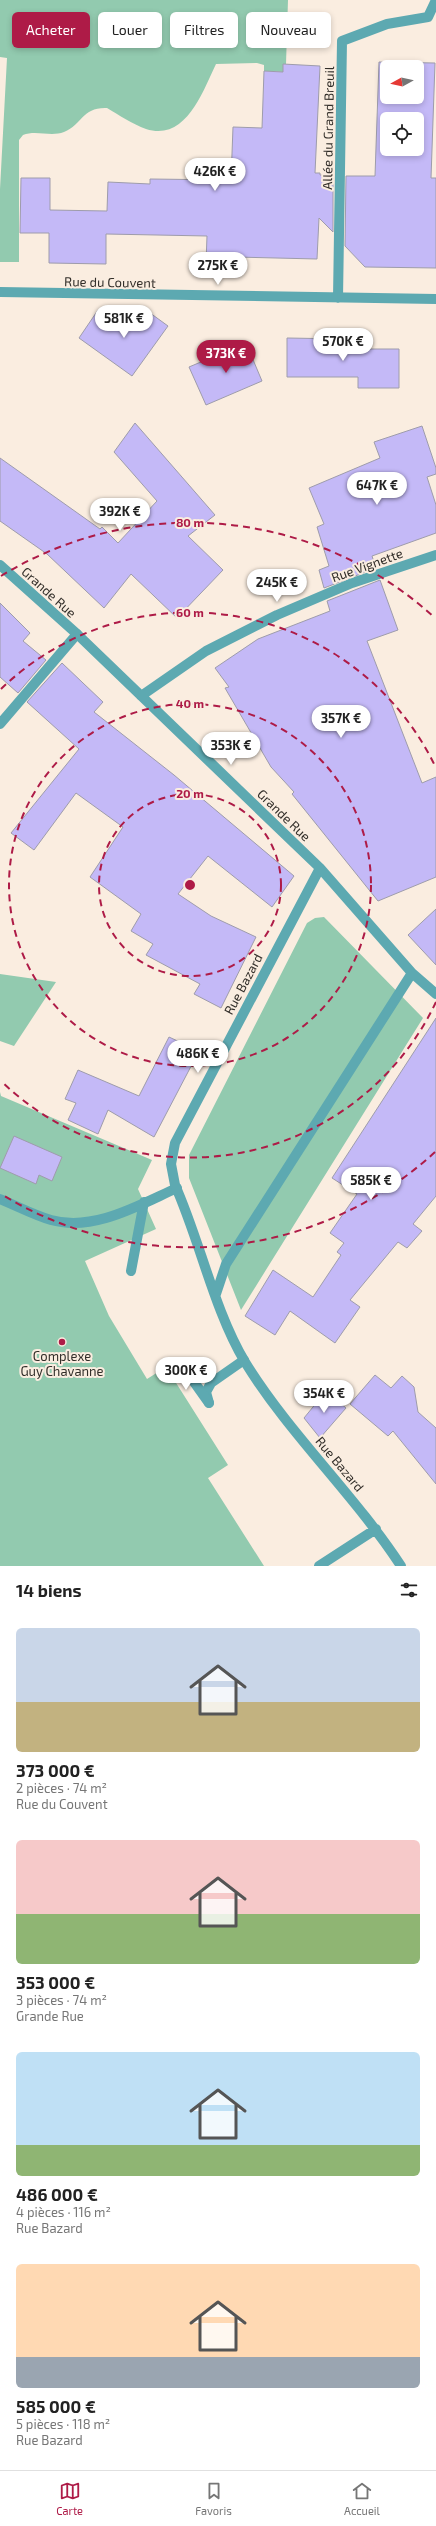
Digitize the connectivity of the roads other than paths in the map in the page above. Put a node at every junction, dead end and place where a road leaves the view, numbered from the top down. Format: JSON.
{"nodes":[{"id":1,"x":436,"y":0,"type":"edge"},
{"id":2,"x":0,"y":292,"type":"edge"},
{"id":3,"x":338,"y":298,"type":"junction"},
{"id":4,"x":436,"y":299,"type":"edge"},
{"id":5,"x":436,"y":555,"type":"edge"},
{"id":6,"x":0,"y":565,"type":"edge"},
{"id":7,"x":77,"y":634,"type":"junction"},
{"id":8,"x":141,"y":696,"type":"junction"},
{"id":9,"x":0,"y":724,"type":"edge"},
{"id":10,"x":320,"y":868,"type":"junction"},
{"id":11,"x":412,"y":972,"type":"junction"},
{"id":12,"x":436,"y":994,"type":"edge"},
{"id":13,"x":177,"y":1188,"type":"junction"},
{"id":14,"x":0,"y":1199,"type":"edge"},
{"id":15,"x":144,"y":1202,"type":"junction"},
{"id":16,"x":131,"y":1271,"type":"dead end"},
{"id":17,"x":216,"y":1294,"type":"junction"},
{"id":18,"x":244,"y":1360,"type":"junction"},
{"id":19,"x":182,"y":1366,"type":"dead end"},
{"id":20,"x":376,"y":1529,"type":"junction"},
{"id":21,"x":319,"y":1566,"type":"edge"},
{"id":22,"x":401,"y":1566,"type":"edge"}],
"edges":[{"from":1,"to":3,"type":"street","name":"Allée du Grand Breuil"},
{"from":2,"to":3,"type":"street","name":"Rue du Couvent"},
{"from":3,"to":4,"type":"street","name":"Rue du Couvent"},
{"from":5,"to":8,"type":"street","name":"Rue Vignette"},
{"from":6,"to":7,"type":"street","name":"Grande Rue"},
{"from":7,"to":8,"type":"street","name":"Grande Rue"},
{"from":7,"to":9,"type":"street"},
{"from":8,"to":10,"type":"street","name":"Grande Rue"},
{"from":10,"to":11,"type":"street","name":"Grande Rue"},
{"from":10,"to":13,"type":"street","name":"Rue Bazard"},
{"from":11,"to":12,"type":"street","name":"Grande Rue"},
{"from":11,"to":17,"type":"street"},
{"from":13,"to":15,"type":"street"},
{"from":13,"to":17,"type":"street","name":"Rue Bazard"},
{"from":14,"to":15,"type":"street"},
{"from":15,"to":16,"type":"street"},
{"from":17,"to":18,"type":"street","name":"Rue Bazard"},
{"from":18,"to":19,"type":"street"},
{"from":18,"to":20,"type":"street","name":"Rue Bazard"},
{"from":20,"to":21,"type":"street"},
{"from":20,"to":22,"type":"street","name":"Rue Bazard"}]}
